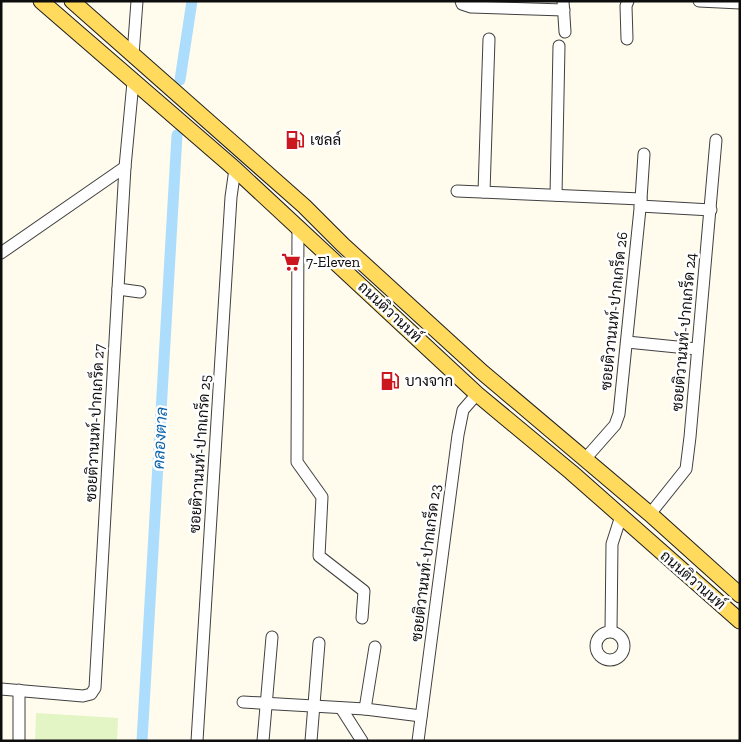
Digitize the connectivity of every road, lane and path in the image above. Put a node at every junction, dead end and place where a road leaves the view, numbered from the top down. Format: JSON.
{"nodes":[{"id":1,"x":41,"y":1,"type":"edge"},
{"id":2,"x":72,"y":1,"type":"edge"},
{"id":3,"x":137,"y":1,"type":"edge"},
{"id":4,"x":461,"y":1,"type":"edge"},
{"id":5,"x":628,"y":1,"type":"edge"},
{"id":6,"x":699,"y":1,"type":"edge"},
{"id":7,"x":740,"y":3,"type":"edge"},
{"id":8,"x":510,"y":5,"type":"edge"},
{"id":9,"x":564,"y":5,"type":"edge"},
{"id":10,"x":565,"y":32,"type":"dead end"},
{"id":11,"x":489,"y":39,"type":"dead end"},
{"id":12,"x":628,"y":39,"type":"dead end"},
{"id":13,"x":559,"y":46,"type":"dead end"},
{"id":14,"x":133,"y":55,"type":"junction"},
{"id":15,"x":133,"y":82,"type":"junction"},
{"id":16,"x":716,"y":140,"type":"dead end"},
{"id":17,"x":644,"y":154,"type":"dead end"},
{"id":18,"x":125,"y":167,"type":"junction"},
{"id":19,"x":235,"y":169,"type":"junction"},
{"id":20,"x":457,"y":191,"type":"dead end"},
{"id":21,"x":484,"y":192,"type":"junction"},
{"id":22,"x":556,"y":195,"type":"junction"},
{"id":23,"x":640,"y":202,"type":"junction"},
{"id":24,"x":711,"y":210,"type":"junction"},
{"id":25,"x":298,"y":227,"type":"junction"},
{"id":26,"x":1,"y":253,"type":"edge"},
{"id":27,"x":118,"y":289,"type":"junction"},
{"id":28,"x":140,"y":292,"type":"dead end"},
{"id":29,"x":627,"y":342,"type":"junction"},
{"id":30,"x":697,"y":349,"type":"junction"},
{"id":31,"x":477,"y":394,"type":"junction"},
{"id":32,"x":584,"y":459,"type":"junction"},
{"id":33,"x":650,"y":514,"type":"junction"},
{"id":34,"x":621,"y":516,"type":"junction"},
{"id":35,"x":740,"y":595,"type":"edge"},
{"id":36,"x":362,"y":618,"type":"dead end"},
{"id":37,"x":740,"y":620,"type":"edge"},
{"id":38,"x":611,"y":631,"type":"dead end"},
{"id":39,"x":272,"y":637,"type":"dead end"},
{"id":40,"x":319,"y":643,"type":"dead end"},
{"id":41,"x":375,"y":647,"type":"dead end"},
{"id":42,"x":1,"y":689,"type":"edge"},
{"id":43,"x":20,"y":690,"type":"junction"},
{"id":44,"x":243,"y":702,"type":"dead end"},
{"id":45,"x":266,"y":703,"type":"junction"},
{"id":46,"x":314,"y":707,"type":"junction"},
{"id":47,"x":341,"y":708,"type":"junction"},
{"id":48,"x":365,"y":709,"type":"junction"},
{"id":49,"x":421,"y":716,"type":"junction"},
{"id":50,"x":19,"y":741,"type":"edge"},
{"id":51,"x":197,"y":741,"type":"edge"},
{"id":52,"x":263,"y":741,"type":"edge"},
{"id":53,"x":311,"y":741,"type":"edge"},
{"id":54,"x":362,"y":741,"type":"edge"},
{"id":55,"x":418,"y":741,"type":"edge"}],
"edges":[{"from":1,"to":15,"type":"main road","name":"ถนนติวานนท์"},
{"from":2,"to":14,"type":"main road","name":"ถนนติวานนท์"},
{"from":3,"to":14,"type":"street"},
{"from":4,"to":8,"type":"street"},
{"from":5,"to":12,"type":"street"},
{"from":6,"to":7,"type":"street"},
{"from":8,"to":9,"type":"street"},
{"from":9,"to":10,"type":"street"},
{"from":11,"to":21,"type":"street"},
{"from":13,"to":22,"type":"street"},
{"from":14,"to":32,"type":"main road","name":"ถนนติวานนท์"},
{"from":15,"to":18,"type":"street","name":"ซอยติวานนท์-ปากเกร็ด 27"},
{"from":15,"to":19,"type":"main road","name":"ถนนติวานนท์"},
{"from":16,"to":24,"type":"street","name":"ซอยติวานนท์-ปากเกร็ด 24"},
{"from":17,"to":23,"type":"street","name":"ซอยติวานนท์-ปากเกร็ด 26"},
{"from":18,"to":26,"type":"street"},
{"from":18,"to":27,"type":"street","name":"ซอยติวานนท์-ปากเกร็ด 27"},
{"from":19,"to":25,"type":"main road","name":"ถนนติวานนท์"},
{"from":19,"to":51,"type":"street","name":"ซอยติวานนท์-ปากเกร็ด 25"},
{"from":20,"to":21,"type":"street"},
{"from":21,"to":22,"type":"street"},
{"from":22,"to":23,"type":"street"},
{"from":23,"to":24,"type":"street"},
{"from":23,"to":29,"type":"street","name":"ซอยติวานนท์-ปากเกร็ด 26"},
{"from":24,"to":30,"type":"street","name":"ซอยติวานนท์-ปากเกร็ด 24"},
{"from":25,"to":31,"type":"main road","name":"ถนนติวานนท์"},
{"from":25,"to":36,"type":"street"},
{"from":27,"to":28,"type":"street"},
{"from":27,"to":43,"type":"street","name":"ซอยติวานนท์-ปากเกร็ด 27"},
{"from":29,"to":30,"type":"street"},
{"from":29,"to":32,"type":"street","name":"ซอยติวานนท์-ปากเกร็ด 26"},
{"from":30,"to":33,"type":"street","name":"ซอยติวานนท์-ปากเกร็ด 24"},
{"from":31,"to":34,"type":"main road","name":"ถนนติวานนท์"},
{"from":31,"to":49,"type":"street","name":"ซอยติวานนท์-ปากเกร็ด 23"},
{"from":32,"to":33,"type":"main road","name":"ถนนติวานนท์"},
{"from":33,"to":35,"type":"main road","name":"ถนนติวานนท์"},
{"from":34,"to":37,"type":"main road","name":"ถนนติวานนท์"},
{"from":34,"to":38,"type":"street"},
{"from":39,"to":45,"type":"street"},
{"from":40,"to":46,"type":"street"},
{"from":41,"to":48,"type":"street"},
{"from":42,"to":43,"type":"street"},
{"from":43,"to":50,"type":"street"},
{"from":44,"to":45,"type":"street"},
{"from":45,"to":46,"type":"street"},
{"from":45,"to":52,"type":"street"},
{"from":46,"to":47,"type":"street"},
{"from":46,"to":53,"type":"street"},
{"from":47,"to":48,"type":"street"},
{"from":47,"to":54,"type":"street"},
{"from":48,"to":49,"type":"street"},
{"from":49,"to":55,"type":"street","name":"ซอยติวานนท์-ปากเกร็ด 23"}]}
